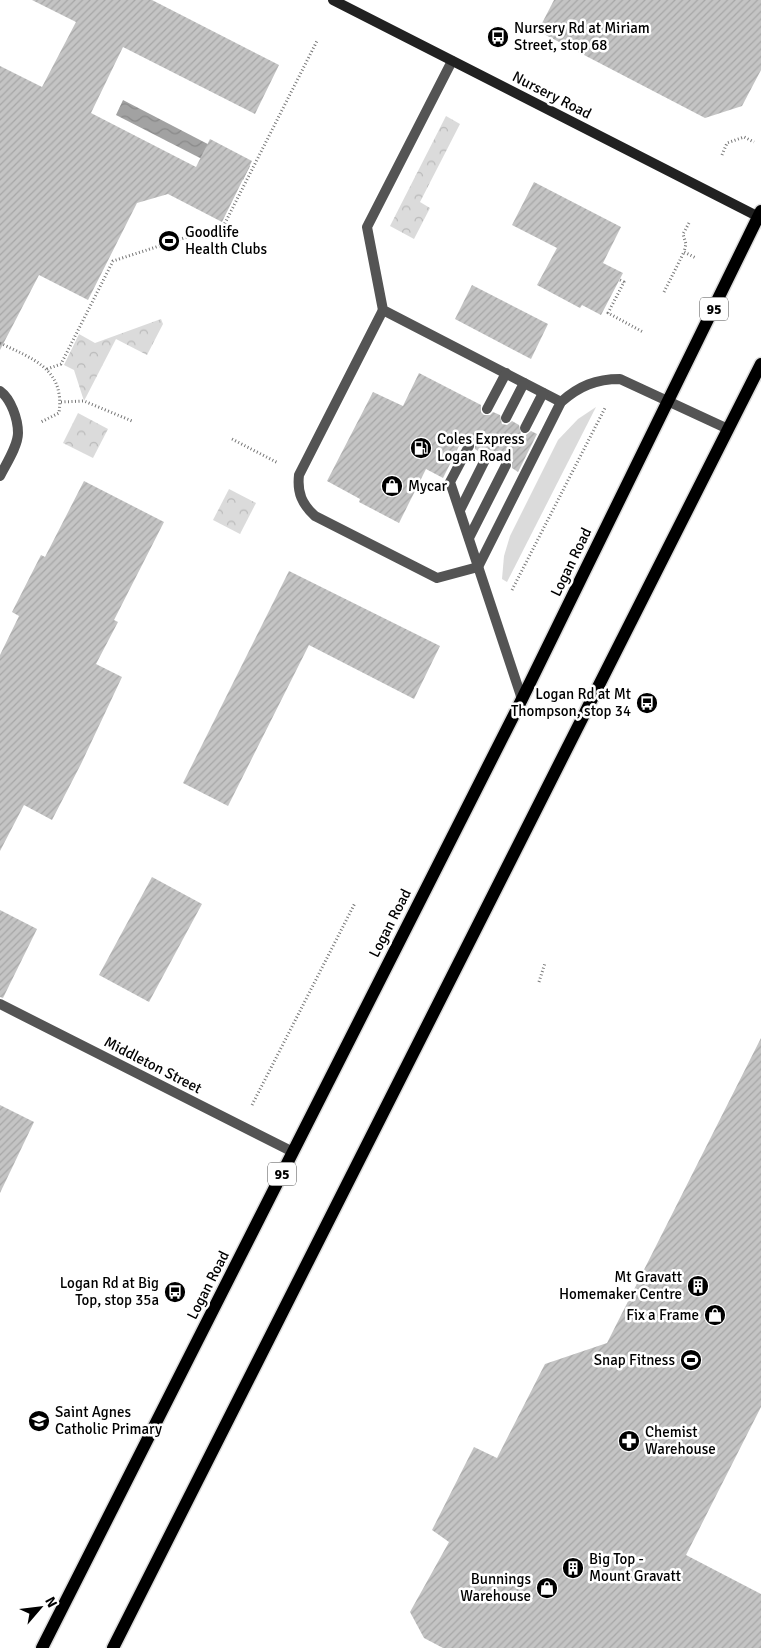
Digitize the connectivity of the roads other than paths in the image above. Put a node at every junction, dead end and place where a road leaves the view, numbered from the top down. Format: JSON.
{"nodes":[{"id":1,"x":333,"y":0,"type":"edge"},
{"id":2,"x":452,"y":61,"type":"junction"},
{"id":3,"x":760,"y":215,"type":"edge"},
{"id":4,"x":383,"y":310,"type":"junction"},
{"id":5,"x":761,"y":364,"type":"edge"},
{"id":6,"x":506,"y":373,"type":"junction"},
{"id":7,"x":524,"y":383,"type":"junction"},
{"id":8,"x":0,"y":391,"type":"edge"},
{"id":9,"x":542,"y":393,"type":"junction"},
{"id":10,"x":668,"y":401,"type":"junction"},
{"id":11,"x":561,"y":402,"type":"junction"},
{"id":12,"x":487,"y":409,"type":"dead end"},
{"id":13,"x":506,"y":418,"type":"dead end"},
{"id":14,"x":525,"y":428,"type":"dead end"},
{"id":15,"x":728,"y":429,"type":"junction"},
{"id":16,"x":468,"y":446,"type":"dead end"},
{"id":17,"x":487,"y":456,"type":"dead end"},
{"id":18,"x":506,"y":465,"type":"dead end"},
{"id":19,"x":0,"y":476,"type":"edge"},
{"id":20,"x":460,"y":510,"type":"junction"},
{"id":21,"x":469,"y":538,"type":"junction"},
{"id":22,"x":478,"y":567,"type":"junction"},
{"id":23,"x":522,"y":699,"type":"junction"},
{"id":24,"x":0,"y":1004,"type":"edge"},
{"id":25,"x":293,"y":1152,"type":"junction"},
{"id":26,"x":42,"y":1648,"type":"edge"},
{"id":27,"x":113,"y":1648,"type":"edge"}],
"edges":[{"from":1,"to":2,"type":"main road","name":"Nursery Road"},
{"from":2,"to":3,"type":"main road","name":"Nursery Road"},
{"from":2,"to":4,"type":"street"},
{"from":3,"to":10,"type":"main road","name":"Logan Road","number":"95"},
{"from":4,"to":6,"type":"street"},
{"from":4,"to":22,"type":"street"},
{"from":5,"to":15,"type":"main road"},
{"from":6,"to":7,"type":"street"},
{"from":6,"to":12,"type":"street"},
{"from":7,"to":9,"type":"street"},
{"from":7,"to":13,"type":"street"},
{"from":8,"to":19,"type":"street"},
{"from":9,"to":11,"type":"street"},
{"from":9,"to":14,"type":"street"},
{"from":10,"to":11,"type":"street"},
{"from":10,"to":15,"type":"street"},
{"from":10,"to":23,"type":"main road","name":"Logan Road","number":"95"},
{"from":11,"to":22,"type":"street"},
{"from":15,"to":27,"type":"main road"},
{"from":16,"to":20,"type":"street"},
{"from":17,"to":20,"type":"street"},
{"from":18,"to":21,"type":"street"},
{"from":20,"to":21,"type":"street"},
{"from":21,"to":22,"type":"street"},
{"from":22,"to":23,"type":"street"},
{"from":23,"to":25,"type":"main road","name":"Logan Road","number":"95"},
{"from":24,"to":25,"type":"street","name":"Middleton Street"},
{"from":25,"to":26,"type":"main road","name":"Logan Road","number":"95"}]}
